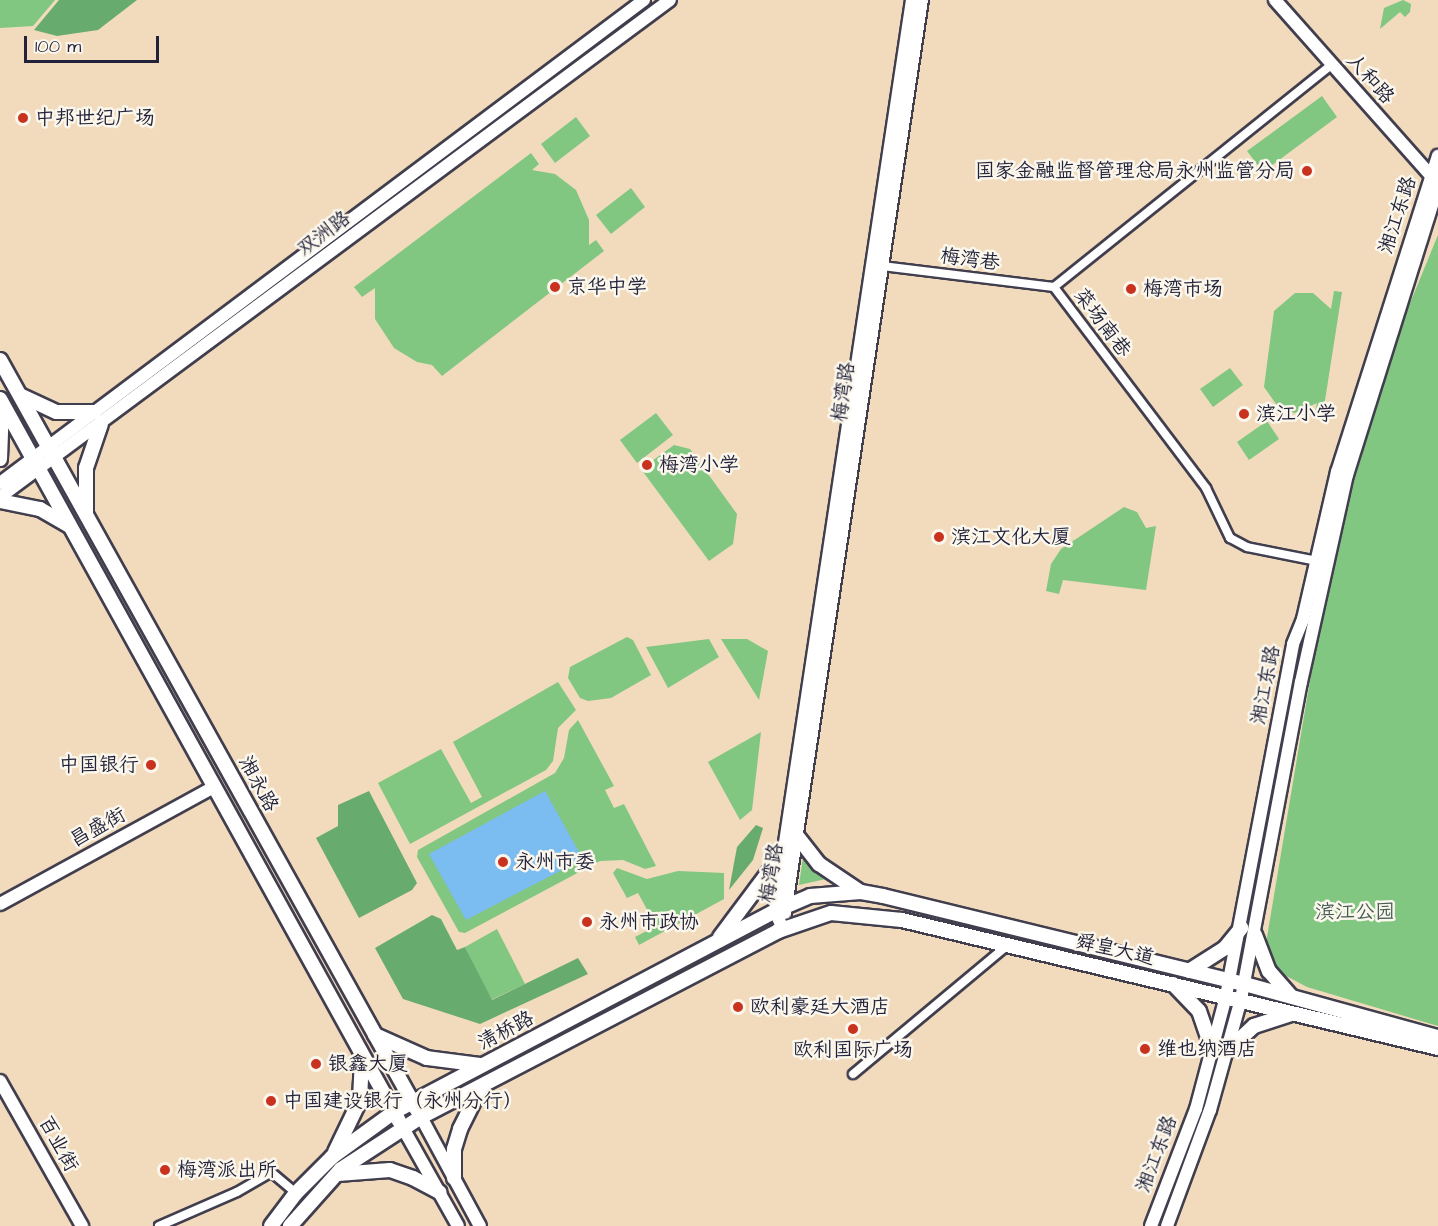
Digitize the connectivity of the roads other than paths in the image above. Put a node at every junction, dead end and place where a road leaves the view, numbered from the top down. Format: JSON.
{"nodes":[{"id":1,"x":644,"y":0,"type":"edge"},
{"id":2,"x":670,"y":0,"type":"edge"},
{"id":3,"x":912,"y":0,"type":"edge"},
{"id":4,"x":922,"y":0,"type":"edge"},
{"id":5,"x":1275,"y":0,"type":"edge"},
{"id":6,"x":1331,"y":65,"type":"junction"},
{"id":7,"x":1438,"y":156,"type":"edge"},
{"id":8,"x":1436,"y":181,"type":"edge"},
{"id":9,"x":882,"y":266,"type":"junction"},
{"id":10,"x":1054,"y":287,"type":"junction"},
{"id":11,"x":2,"y":369,"type":"edge"},
{"id":12,"x":135,"y":381,"type":"junction"},
{"id":13,"x":18,"y":393,"type":"junction"},
{"id":14,"x":143,"y":393,"type":"junction"},
{"id":15,"x":1,"y":400,"type":"edge"},
{"id":16,"x":97,"y":418,"type":"junction"},
{"id":17,"x":51,"y":453,"type":"junction"},
{"id":18,"x":0,"y":459,"type":"edge"},
{"id":19,"x":36,"y":464,"type":"junction"},
{"id":20,"x":0,"y":483,"type":"edge"},
{"id":21,"x":0,"y":499,"type":"edge"},
{"id":22,"x":86,"y":517,"type":"junction"},
{"id":23,"x":72,"y":528,"type":"junction"},
{"id":24,"x":1317,"y":561,"type":"junction"},
{"id":25,"x":118,"y":574,"type":"junction"},
{"id":26,"x":102,"y":583,"type":"junction"},
{"id":27,"x":214,"y":787,"type":"junction"},
{"id":28,"x":791,"y":844,"type":"junction"},
{"id":29,"x":861,"y":892,"type":"junction"},
{"id":30,"x":1246,"y":901,"type":"junction"},
{"id":31,"x":1261,"y":903,"type":"junction"},
{"id":32,"x":0,"y":904,"type":"edge"},
{"id":33,"x":781,"y":908,"type":"junction"},
{"id":34,"x":1241,"y":927,"type":"junction"},
{"id":35,"x":783,"y":929,"type":"junction"},
{"id":36,"x":1255,"y":935,"type":"junction"},
{"id":37,"x":717,"y":942,"type":"junction"},
{"id":38,"x":1008,"y":945,"type":"junction"},
{"id":39,"x":1189,"y":971,"type":"junction"},
{"id":40,"x":1229,"y":981,"type":"junction"},
{"id":41,"x":1171,"y":983,"type":"junction"},
{"id":42,"x":1245,"y":984,"type":"junction"},
{"id":43,"x":1226,"y":996,"type":"junction"},
{"id":44,"x":1241,"y":999,"type":"junction"},
{"id":45,"x":1294,"y":1006,"type":"junction"},
{"id":46,"x":375,"y":1035,"type":"junction"},
{"id":47,"x":1438,"y":1037,"type":"edge"},
{"id":48,"x":1212,"y":1048,"type":"junction"},
{"id":49,"x":1438,"y":1048,"type":"edge"},
{"id":50,"x":1227,"y":1051,"type":"junction"},
{"id":51,"x":362,"y":1054,"type":"junction"},
{"id":52,"x":481,"y":1066,"type":"junction"},
{"id":53,"x":853,"y":1074,"type":"dead end"},
{"id":54,"x":485,"y":1084,"type":"junction"},
{"id":55,"x":2,"y":1090,"type":"edge"},
{"id":56,"x":412,"y":1102,"type":"junction"},
{"id":57,"x":394,"y":1113,"type":"junction"},
{"id":58,"x":421,"y":1117,"type":"junction"},
{"id":59,"x":403,"y":1128,"type":"junction"},
{"id":60,"x":332,"y":1156,"type":"junction"},
{"id":61,"x":339,"y":1172,"type":"junction"},
{"id":62,"x":454,"y":1178,"type":"junction"},
{"id":63,"x":439,"y":1192,"type":"junction"},
{"id":64,"x":296,"y":1193,"type":"junction"},
{"id":65,"x":82,"y":1226,"type":"edge"},
{"id":66,"x":159,"y":1226,"type":"edge"},
{"id":67,"x":271,"y":1226,"type":"edge"},
{"id":68,"x":290,"y":1226,"type":"edge"},
{"id":69,"x":458,"y":1226,"type":"edge"},
{"id":70,"x":480,"y":1226,"type":"edge"},
{"id":71,"x":1151,"y":1226,"type":"edge"},
{"id":72,"x":1167,"y":1226,"type":"edge"}],
"edges":[{"from":1,"to":12,"type":"main road","name":"双洲路"},
{"from":2,"to":14,"type":"main road","name":"双洲路"},
{"from":3,"to":28,"type":"main road","name":"梅湾路"},
{"from":4,"to":9,"type":"main road","name":"梅湾路"},
{"from":5,"to":6,"type":"main road","name":"人和路"},
{"from":6,"to":8,"type":"main road","name":"人和路"},
{"from":6,"to":10,"type":"street","name":"菜场南巷"},
{"from":7,"to":8,"type":"main road","name":"湘江东路"},
{"from":8,"to":24,"type":"main road","name":"湘江东路"},
{"from":8,"to":31,"type":"main road","name":"湘江东路"},
{"from":9,"to":10,"type":"street","name":"梅湾巷"},
{"from":9,"to":28,"type":"main road","name":"梅湾路"},
{"from":10,"to":24,"type":"street","name":"菜场南巷"},
{"from":11,"to":13,"type":"main road","name":"湘永路"},
{"from":12,"to":14,"type":"main road"},
{"from":12,"to":16,"type":"main road","name":"双洲路"},
{"from":13,"to":16,"type":"main road"},
{"from":13,"to":17,"type":"main road","name":"湘永路"},
{"from":14,"to":16,"type":"main road","name":"双洲路"},
{"from":15,"to":18,"type":"main road"},
{"from":15,"to":19,"type":"main road","name":"湘永路"},
{"from":16,"to":17,"type":"main road","name":"双洲路"},
{"from":16,"to":22,"type":"main road"},
{"from":17,"to":19,"type":"main road","name":"双洲路"},
{"from":17,"to":22,"type":"main road","name":"湘永路"},
{"from":19,"to":20,"type":"main road","name":"双洲路"},
{"from":19,"to":21,"type":"main road","name":"双洲路"},
{"from":19,"to":23,"type":"main road","name":"湘永路"},
{"from":21,"to":23,"type":"main road"},
{"from":22,"to":25,"type":"main road","name":"湘永路"},
{"from":23,"to":26,"type":"main road","name":"湘永路"},
{"from":24,"to":30,"type":"main road","name":"湘江东路"},
{"from":25,"to":26,"type":"main road"},
{"from":25,"to":46,"type":"main road","name":"湘永路"},
{"from":26,"to":27,"type":"main road","name":"湘永路"},
{"from":27,"to":32,"type":"main road","name":"昌盛街"},
{"from":27,"to":51,"type":"main road","name":"湘永路"},
{"from":28,"to":29,"type":"main road"},
{"from":28,"to":33,"type":"main road","name":"梅湾路"},
{"from":28,"to":37,"type":"main road"},
{"from":29,"to":33,"type":"main road","name":"舜皇大道"},
{"from":29,"to":39,"type":"main road","name":"舜皇大道"},
{"from":30,"to":31,"type":"main road"},
{"from":30,"to":34,"type":"main road","name":"湘江东路"},
{"from":31,"to":36,"type":"main road","name":"湘江东路"},
{"from":33,"to":35,"type":"main road","name":"梅湾路"},
{"from":33,"to":37,"type":"main road","name":"清桥路"},
{"from":34,"to":39,"type":"main road"},
{"from":34,"to":40,"type":"main road","name":"湘江东路"},
{"from":35,"to":38,"type":"main road","name":"舜皇大道"},
{"from":35,"to":54,"type":"main road","name":"清桥路"},
{"from":36,"to":42,"type":"main road","name":"湘江东路"},
{"from":36,"to":45,"type":"main road"},
{"from":37,"to":52,"type":"main road","name":"清桥路"},
{"from":38,"to":41,"type":"main road","name":"舜皇大道"},
{"from":38,"to":53,"type":"street"},
{"from":39,"to":40,"type":"main road","name":"舜皇大道"},
{"from":40,"to":42,"type":"main road","name":"舜皇大道"},
{"from":40,"to":43,"type":"main road","name":"湘江东路"},
{"from":41,"to":43,"type":"main road","name":"舜皇大道"},
{"from":41,"to":48,"type":"main road"},
{"from":42,"to":44,"type":"main road","name":"湘江东路"},
{"from":42,"to":45,"type":"main road","name":"舜皇大道"},
{"from":43,"to":44,"type":"main road","name":"舜皇大道"},
{"from":43,"to":48,"type":"main road","name":"湘江东路"},
{"from":44,"to":45,"type":"main road","name":"舜皇大道"},
{"from":44,"to":50,"type":"main road","name":"湘江东路"},
{"from":45,"to":47,"type":"main road","name":"舜皇大道"},
{"from":45,"to":49,"type":"main road","name":"舜皇大道"},
{"from":45,"to":50,"type":"main road"},
{"from":46,"to":52,"type":"main road"},
{"from":46,"to":56,"type":"main road","name":"湘永路"},
{"from":48,"to":71,"type":"main road","name":"湘江东路"},
{"from":50,"to":72,"type":"main road","name":"湘江东路"},
{"from":51,"to":57,"type":"main road","name":"湘永路"},
{"from":51,"to":60,"type":"main road"},
{"from":52,"to":54,"type":"main road"},
{"from":52,"to":56,"type":"main road","name":"清桥路"},
{"from":54,"to":58,"type":"main road","name":"清桥路"},
{"from":54,"to":62,"type":"main road"},
{"from":55,"to":65,"type":"main road","name":"百业街"},
{"from":56,"to":57,"type":"main road","name":"清桥路"},
{"from":56,"to":58,"type":"main road","name":"湘永路"},
{"from":57,"to":59,"type":"main road","name":"湘永路"},
{"from":57,"to":60,"type":"main road","name":"清桥路"},
{"from":58,"to":59,"type":"main road","name":"清桥路"},
{"from":58,"to":62,"type":"main road","name":"湘永路"},
{"from":59,"to":61,"type":"main road","name":"清桥路"},
{"from":59,"to":63,"type":"main road","name":"湘永路"},
{"from":60,"to":61,"type":"main road"},
{"from":60,"to":64,"type":"main road","name":"清桥路"},
{"from":61,"to":63,"type":"main road"},
{"from":61,"to":68,"type":"main road","name":"清桥路"},
{"from":62,"to":70,"type":"main road","name":"湘永路"},
{"from":63,"to":69,"type":"main road","name":"湘永路"},
{"from":64,"to":66,"type":"street"},
{"from":64,"to":67,"type":"main road","name":"清桥路"}]}
